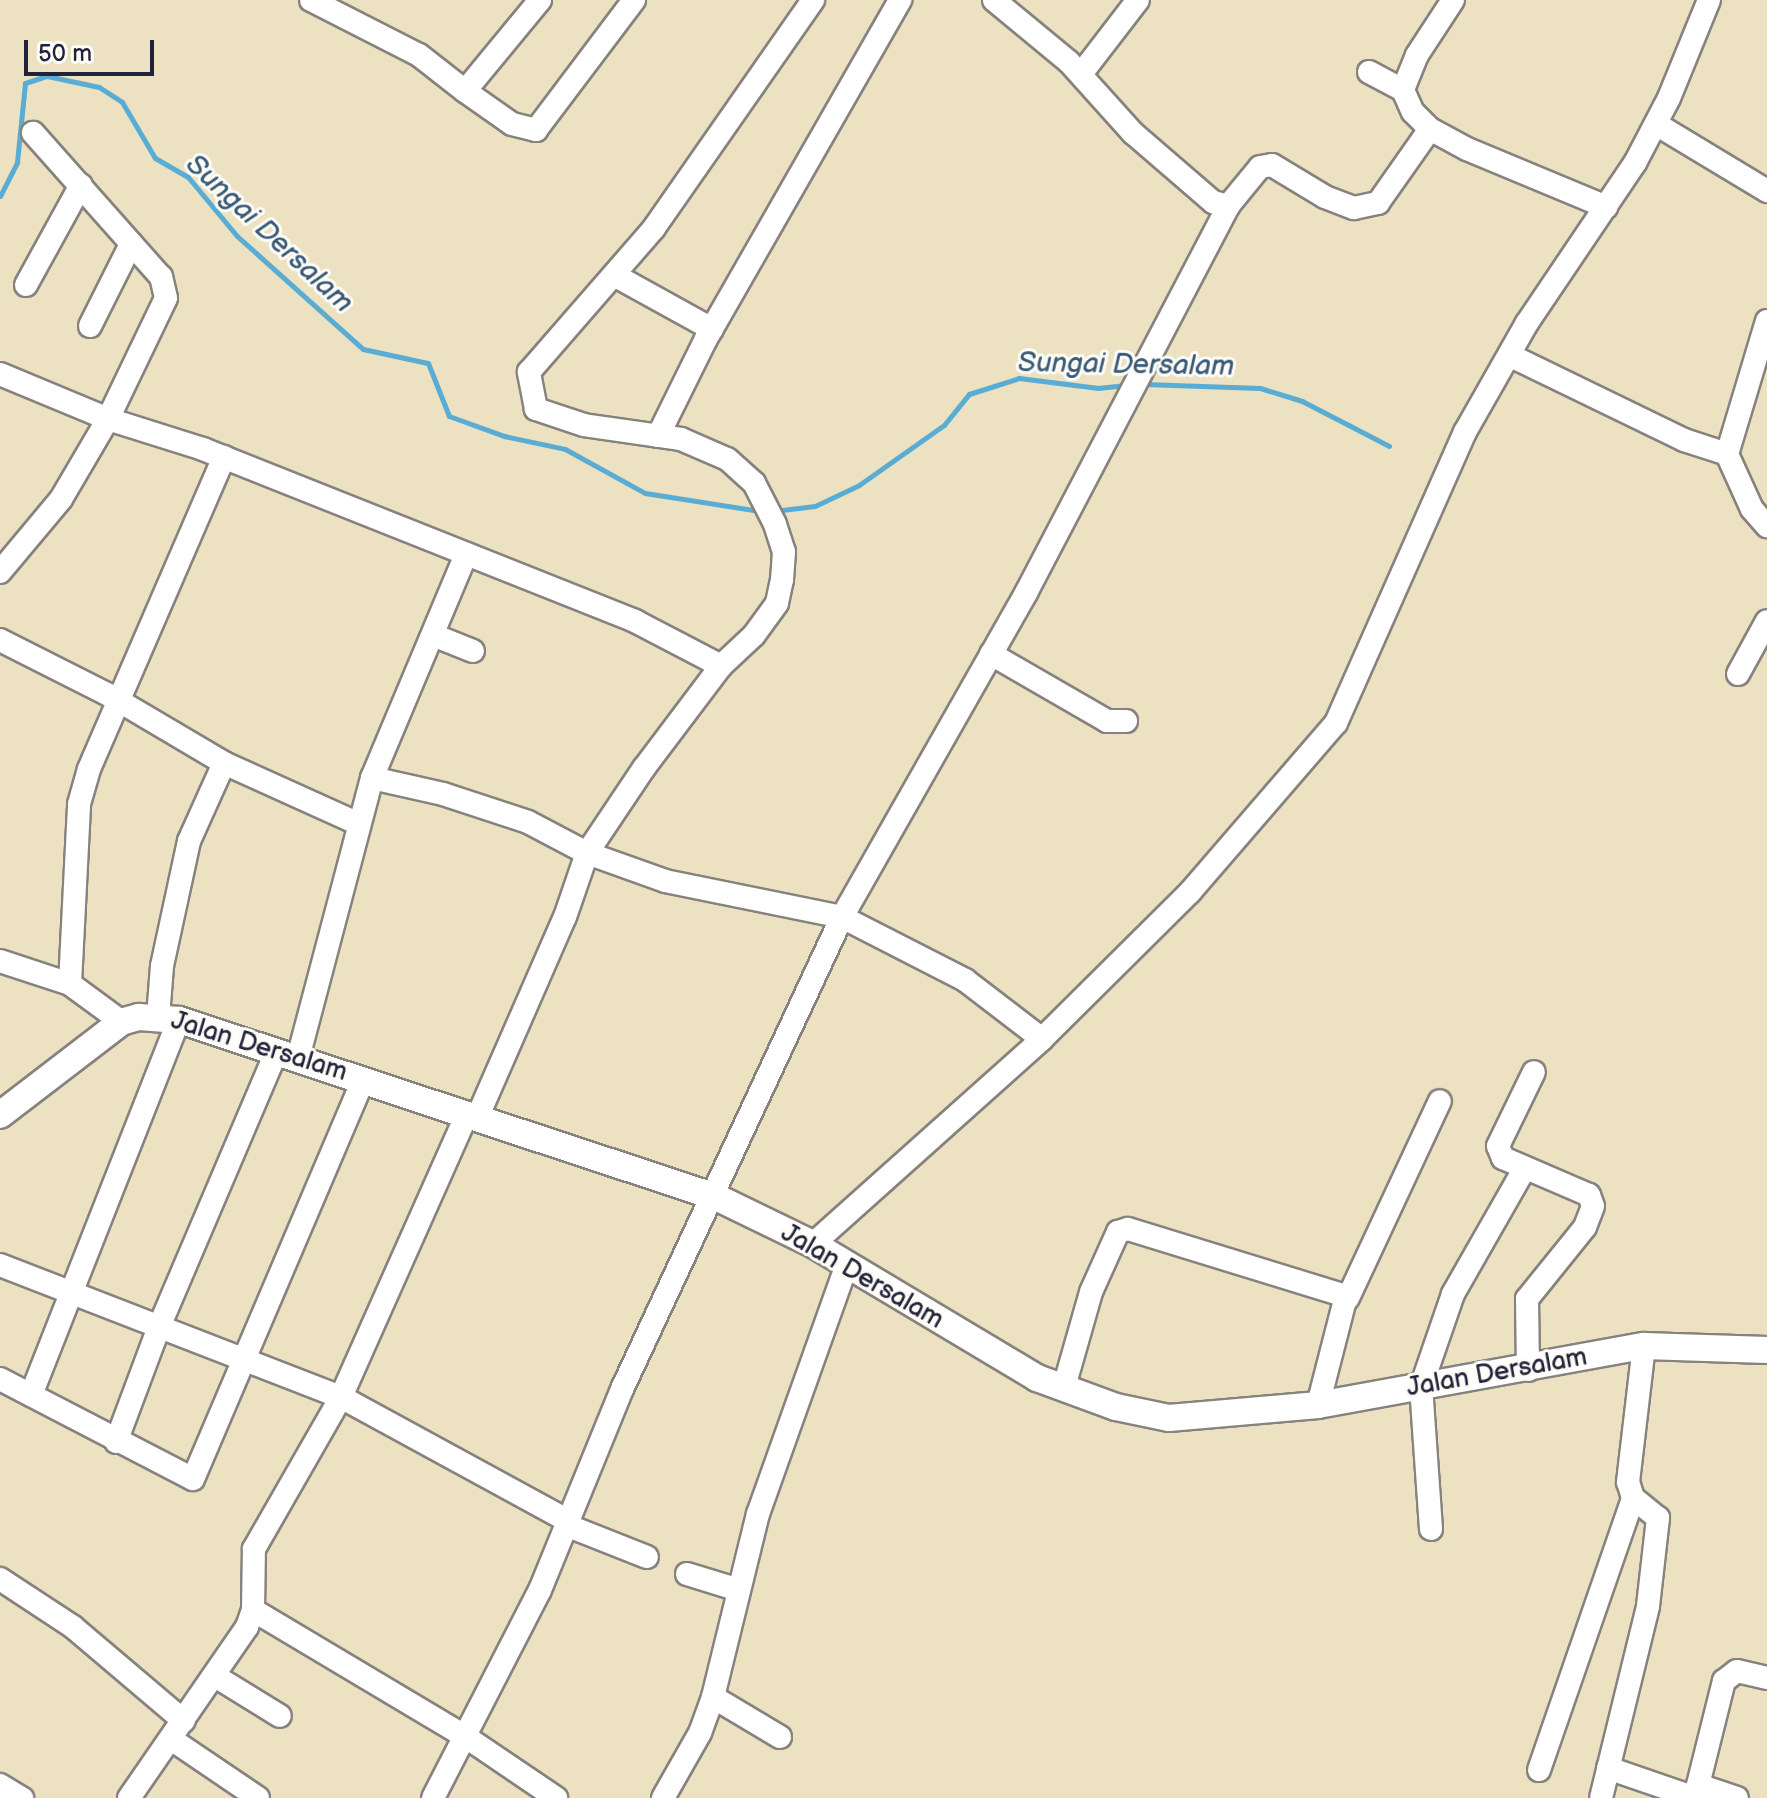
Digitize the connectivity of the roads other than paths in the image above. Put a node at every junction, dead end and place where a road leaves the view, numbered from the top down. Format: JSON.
{"nodes":[{"id":1,"x":311,"y":0,"type":"edge"},
{"id":2,"x":540,"y":0,"type":"edge"},
{"id":3,"x":634,"y":0,"type":"edge"},
{"id":4,"x":813,"y":0,"type":"edge"},
{"id":5,"x":900,"y":0,"type":"edge"},
{"id":6,"x":994,"y":0,"type":"edge"},
{"id":7,"x":1138,"y":0,"type":"edge"},
{"id":8,"x":1453,"y":0,"type":"edge"},
{"id":9,"x":1709,"y":0,"type":"edge"},
{"id":10,"x":1369,"y":72,"type":"dead end"},
{"id":11,"x":1081,"y":74,"type":"junction"},
{"id":12,"x":1403,"y":90,"type":"junction"},
{"id":13,"x":465,"y":91,"type":"junction"},
{"id":14,"x":1656,"y":124,"type":"junction"},
{"id":15,"x":1430,"y":129,"type":"junction"},
{"id":16,"x":33,"y":133,"type":"dead end"},
{"id":17,"x":81,"y":185,"type":"junction"},
{"id":18,"x":1767,"y":191,"type":"edge"},
{"id":19,"x":1228,"y":206,"type":"junction"},
{"id":20,"x":1606,"y":207,"type":"junction"},
{"id":21,"x":131,"y":244,"type":"junction"},
{"id":22,"x":614,"y":275,"type":"junction"},
{"id":23,"x":26,"y":285,"type":"dead end"},
{"id":24,"x":1767,"y":321,"type":"edge"},
{"id":25,"x":90,"y":326,"type":"dead end"},
{"id":26,"x":712,"y":329,"type":"junction"},
{"id":27,"x":1509,"y":355,"type":"junction"},
{"id":28,"x":0,"y":374,"type":"edge"},
{"id":29,"x":108,"y":419,"type":"junction"},
{"id":30,"x":658,"y":436,"type":"junction"},
{"id":31,"x":1727,"y":454,"type":"junction"},
{"id":32,"x":224,"y":457,"type":"junction"},
{"id":33,"x":1767,"y":526,"type":"edge"},
{"id":34,"x":466,"y":554,"type":"junction"},
{"id":35,"x":0,"y":572,"type":"edge"},
{"id":36,"x":1767,"y":621,"type":"edge"},
{"id":37,"x":433,"y":635,"type":"junction"},
{"id":38,"x":0,"y":640,"type":"edge"},
{"id":39,"x":473,"y":651,"type":"dead end"},
{"id":40,"x":991,"y":654,"type":"junction"},
{"id":41,"x":721,"y":666,"type":"junction"},
{"id":42,"x":1738,"y":674,"type":"dead end"},
{"id":43,"x":116,"y":700,"type":"junction"},
{"id":44,"x":1126,"y":721,"type":"dead end"},
{"id":45,"x":224,"y":763,"type":"junction"},
{"id":46,"x":372,"y":778,"type":"junction"},
{"id":47,"x":359,"y":824,"type":"junction"},
{"id":48,"x":587,"y":853,"type":"junction"},
{"id":49,"x":842,"y":917,"type":"junction"},
{"id":50,"x":0,"y":961,"type":"edge"},
{"id":51,"x":70,"y":984,"type":"junction"},
{"id":52,"x":168,"y":1018,"type":"junction"},
{"id":53,"x":122,"y":1022,"type":"junction"},
{"id":54,"x":1042,"y":1039,"type":"junction"},
{"id":55,"x":288,"y":1054,"type":"junction"},
{"id":56,"x":1534,"y":1072,"type":"dead end"},
{"id":57,"x":363,"y":1080,"type":"junction"},
{"id":58,"x":1440,"y":1101,"type":"dead end"},
{"id":59,"x":0,"y":1115,"type":"edge"},
{"id":60,"x":472,"y":1116,"type":"junction"},
{"id":61,"x":1525,"y":1168,"type":"junction"},
{"id":62,"x":716,"y":1197,"type":"junction"},
{"id":63,"x":813,"y":1244,"type":"junction"},
{"id":64,"x":0,"y":1265,"type":"edge"},
{"id":65,"x":846,"y":1267,"type":"junction"},
{"id":66,"x":72,"y":1295,"type":"junction"},
{"id":67,"x":1348,"y":1298,"type":"junction"},
{"id":68,"x":159,"y":1327,"type":"junction"},
{"id":69,"x":1644,"y":1346,"type":"junction"},
{"id":70,"x":1767,"y":1350,"type":"edge"},
{"id":71,"x":245,"y":1361,"type":"junction"},
{"id":72,"x":1528,"y":1370,"type":"junction"},
{"id":73,"x":0,"y":1379,"type":"edge"},
{"id":74,"x":1064,"y":1387,"type":"junction"},
{"id":75,"x":1421,"y":1387,"type":"junction"},
{"id":76,"x":31,"y":1395,"type":"junction"},
{"id":77,"x":341,"y":1397,"type":"junction"},
{"id":78,"x":1318,"y":1405,"type":"junction"},
{"id":79,"x":116,"y":1442,"type":"junction"},
{"id":80,"x":1633,"y":1498,"type":"junction"},
{"id":81,"x":567,"y":1523,"type":"junction"},
{"id":82,"x":1431,"y":1529,"type":"dead end"},
{"id":83,"x":647,"y":1557,"type":"dead end"},
{"id":84,"x":687,"y":1574,"type":"dead end"},
{"id":85,"x":0,"y":1579,"type":"edge"},
{"id":86,"x":739,"y":1590,"type":"junction"},
{"id":87,"x":253,"y":1610,"type":"junction"},
{"id":88,"x":215,"y":1676,"type":"junction"},
{"id":89,"x":1767,"y":1678,"type":"edge"},
{"id":90,"x":713,"y":1697,"type":"junction"},
{"id":91,"x":280,"y":1716,"type":"dead end"},
{"id":92,"x":178,"y":1730,"type":"junction"},
{"id":93,"x":466,"y":1737,"type":"junction"},
{"id":94,"x":780,"y":1737,"type":"dead end"},
{"id":95,"x":1608,"y":1768,"type":"junction"},
{"id":96,"x":1539,"y":1770,"type":"dead end"},
{"id":97,"x":0,"y":1785,"type":"edge"},
{"id":98,"x":1696,"y":1793,"type":"edge"},
{"id":99,"x":22,"y":1798,"type":"edge"},
{"id":100,"x":129,"y":1798,"type":"edge"},
{"id":101,"x":258,"y":1798,"type":"edge"},
{"id":102,"x":433,"y":1798,"type":"edge"},
{"id":103,"x":556,"y":1798,"type":"edge"},
{"id":104,"x":663,"y":1798,"type":"edge"},
{"id":105,"x":1601,"y":1798,"type":"edge"},
{"id":106,"x":1737,"y":1798,"type":"edge"}],
"edges":[{"from":1,"to":13,"type":"street"},
{"from":2,"to":13,"type":"street"},
{"from":3,"to":13,"type":"street"},
{"from":4,"to":22,"type":"street"},
{"from":5,"to":26,"type":"street"},
{"from":6,"to":11,"type":"street"},
{"from":7,"to":11,"type":"street"},
{"from":8,"to":12,"type":"street"},
{"from":9,"to":14,"type":"street"},
{"from":10,"to":12,"type":"street"},
{"from":11,"to":19,"type":"street"},
{"from":12,"to":15,"type":"street"},
{"from":14,"to":18,"type":"street"},
{"from":14,"to":20,"type":"street"},
{"from":15,"to":19,"type":"street"},
{"from":15,"to":20,"type":"street"},
{"from":16,"to":17,"type":"street"},
{"from":17,"to":21,"type":"street"},
{"from":17,"to":23,"type":"street"},
{"from":19,"to":40,"type":"street"},
{"from":20,"to":27,"type":"street"},
{"from":21,"to":25,"type":"street"},
{"from":21,"to":29,"type":"street"},
{"from":22,"to":26,"type":"street"},
{"from":22,"to":30,"type":"street"},
{"from":24,"to":31,"type":"street"},
{"from":26,"to":30,"type":"street"},
{"from":27,"to":31,"type":"street"},
{"from":27,"to":54,"type":"street"},
{"from":28,"to":29,"type":"street"},
{"from":29,"to":32,"type":"street"},
{"from":29,"to":35,"type":"street"},
{"from":30,"to":41,"type":"street"},
{"from":31,"to":33,"type":"street"},
{"from":32,"to":34,"type":"street"},
{"from":32,"to":43,"type":"street"},
{"from":34,"to":37,"type":"street"},
{"from":34,"to":41,"type":"street"},
{"from":36,"to":42,"type":"street"},
{"from":37,"to":39,"type":"street"},
{"from":37,"to":46,"type":"street"},
{"from":38,"to":43,"type":"street"},
{"from":40,"to":44,"type":"street"},
{"from":40,"to":49,"type":"street"},
{"from":41,"to":48,"type":"street"},
{"from":43,"to":45,"type":"street"},
{"from":43,"to":51,"type":"street"},
{"from":45,"to":47,"type":"street"},
{"from":45,"to":52,"type":"street"},
{"from":46,"to":47,"type":"street"},
{"from":46,"to":48,"type":"street"},
{"from":47,"to":55,"type":"street"},
{"from":48,"to":49,"type":"street"},
{"from":48,"to":60,"type":"street"},
{"from":49,"to":54,"type":"street"},
{"from":49,"to":62,"type":"street"},
{"from":50,"to":51,"type":"street"},
{"from":51,"to":53,"type":"street"},
{"from":52,"to":53,"type":"main road","name":"Jalan Dersalam"},
{"from":52,"to":55,"type":"main road","name":"Jalan Dersalam"},
{"from":52,"to":66,"type":"street"},
{"from":53,"to":59,"type":"main road","name":"Jalan Dersalam"},
{"from":54,"to":63,"type":"street"},
{"from":55,"to":57,"type":"main road","name":"Jalan Dersalam"},
{"from":55,"to":68,"type":"street"},
{"from":56,"to":61,"type":"street"},
{"from":57,"to":60,"type":"main road","name":"Jalan Dersalam"},
{"from":57,"to":71,"type":"street"},
{"from":58,"to":67,"type":"street"},
{"from":60,"to":62,"type":"main road","name":"Jalan Dersalam"},
{"from":60,"to":77,"type":"street"},
{"from":61,"to":72,"type":"street"},
{"from":61,"to":75,"type":"street"},
{"from":62,"to":63,"type":"main road","name":"Jalan Dersalam"},
{"from":62,"to":81,"type":"street"},
{"from":63,"to":65,"type":"main road","name":"Jalan Dersalam"},
{"from":64,"to":66,"type":"street"},
{"from":65,"to":74,"type":"main road","name":"Jalan Dersalam"},
{"from":65,"to":86,"type":"street"},
{"from":66,"to":68,"type":"street"},
{"from":66,"to":76,"type":"street"},
{"from":67,"to":74,"type":"street"},
{"from":67,"to":78,"type":"street"},
{"from":68,"to":71,"type":"street"},
{"from":68,"to":79,"type":"street"},
{"from":69,"to":70,"type":"main road","name":"Jalan Dersalam"},
{"from":69,"to":72,"type":"main road","name":"Jalan Dersalam"},
{"from":69,"to":80,"type":"street"},
{"from":71,"to":77,"type":"street"},
{"from":71,"to":79,"type":"street"},
{"from":72,"to":75,"type":"main road","name":"Jalan Dersalam"},
{"from":73,"to":76,"type":"street"},
{"from":74,"to":78,"type":"main road","name":"Jalan Dersalam"},
{"from":75,"to":78,"type":"main road","name":"Jalan Dersalam"},
{"from":75,"to":82,"type":"street"},
{"from":76,"to":79,"type":"street"},
{"from":77,"to":81,"type":"street"},
{"from":77,"to":87,"type":"street"},
{"from":80,"to":95,"type":"street"},
{"from":80,"to":96,"type":"street"},
{"from":81,"to":83,"type":"street"},
{"from":81,"to":93,"type":"street"},
{"from":84,"to":86,"type":"street"},
{"from":85,"to":92,"type":"street"},
{"from":86,"to":90,"type":"street"},
{"from":87,"to":88,"type":"street"},
{"from":87,"to":93,"type":"street"},
{"from":88,"to":91,"type":"street"},
{"from":88,"to":92,"type":"street"},
{"from":89,"to":98,"type":"street"},
{"from":90,"to":94,"type":"street"},
{"from":90,"to":104,"type":"street"},
{"from":92,"to":100,"type":"street"},
{"from":92,"to":101,"type":"street"},
{"from":93,"to":102,"type":"street"},
{"from":93,"to":103,"type":"street"},
{"from":95,"to":98,"type":"street"},
{"from":95,"to":105,"type":"street"},
{"from":97,"to":99,"type":"street"},
{"from":98,"to":106,"type":"street"}]}
